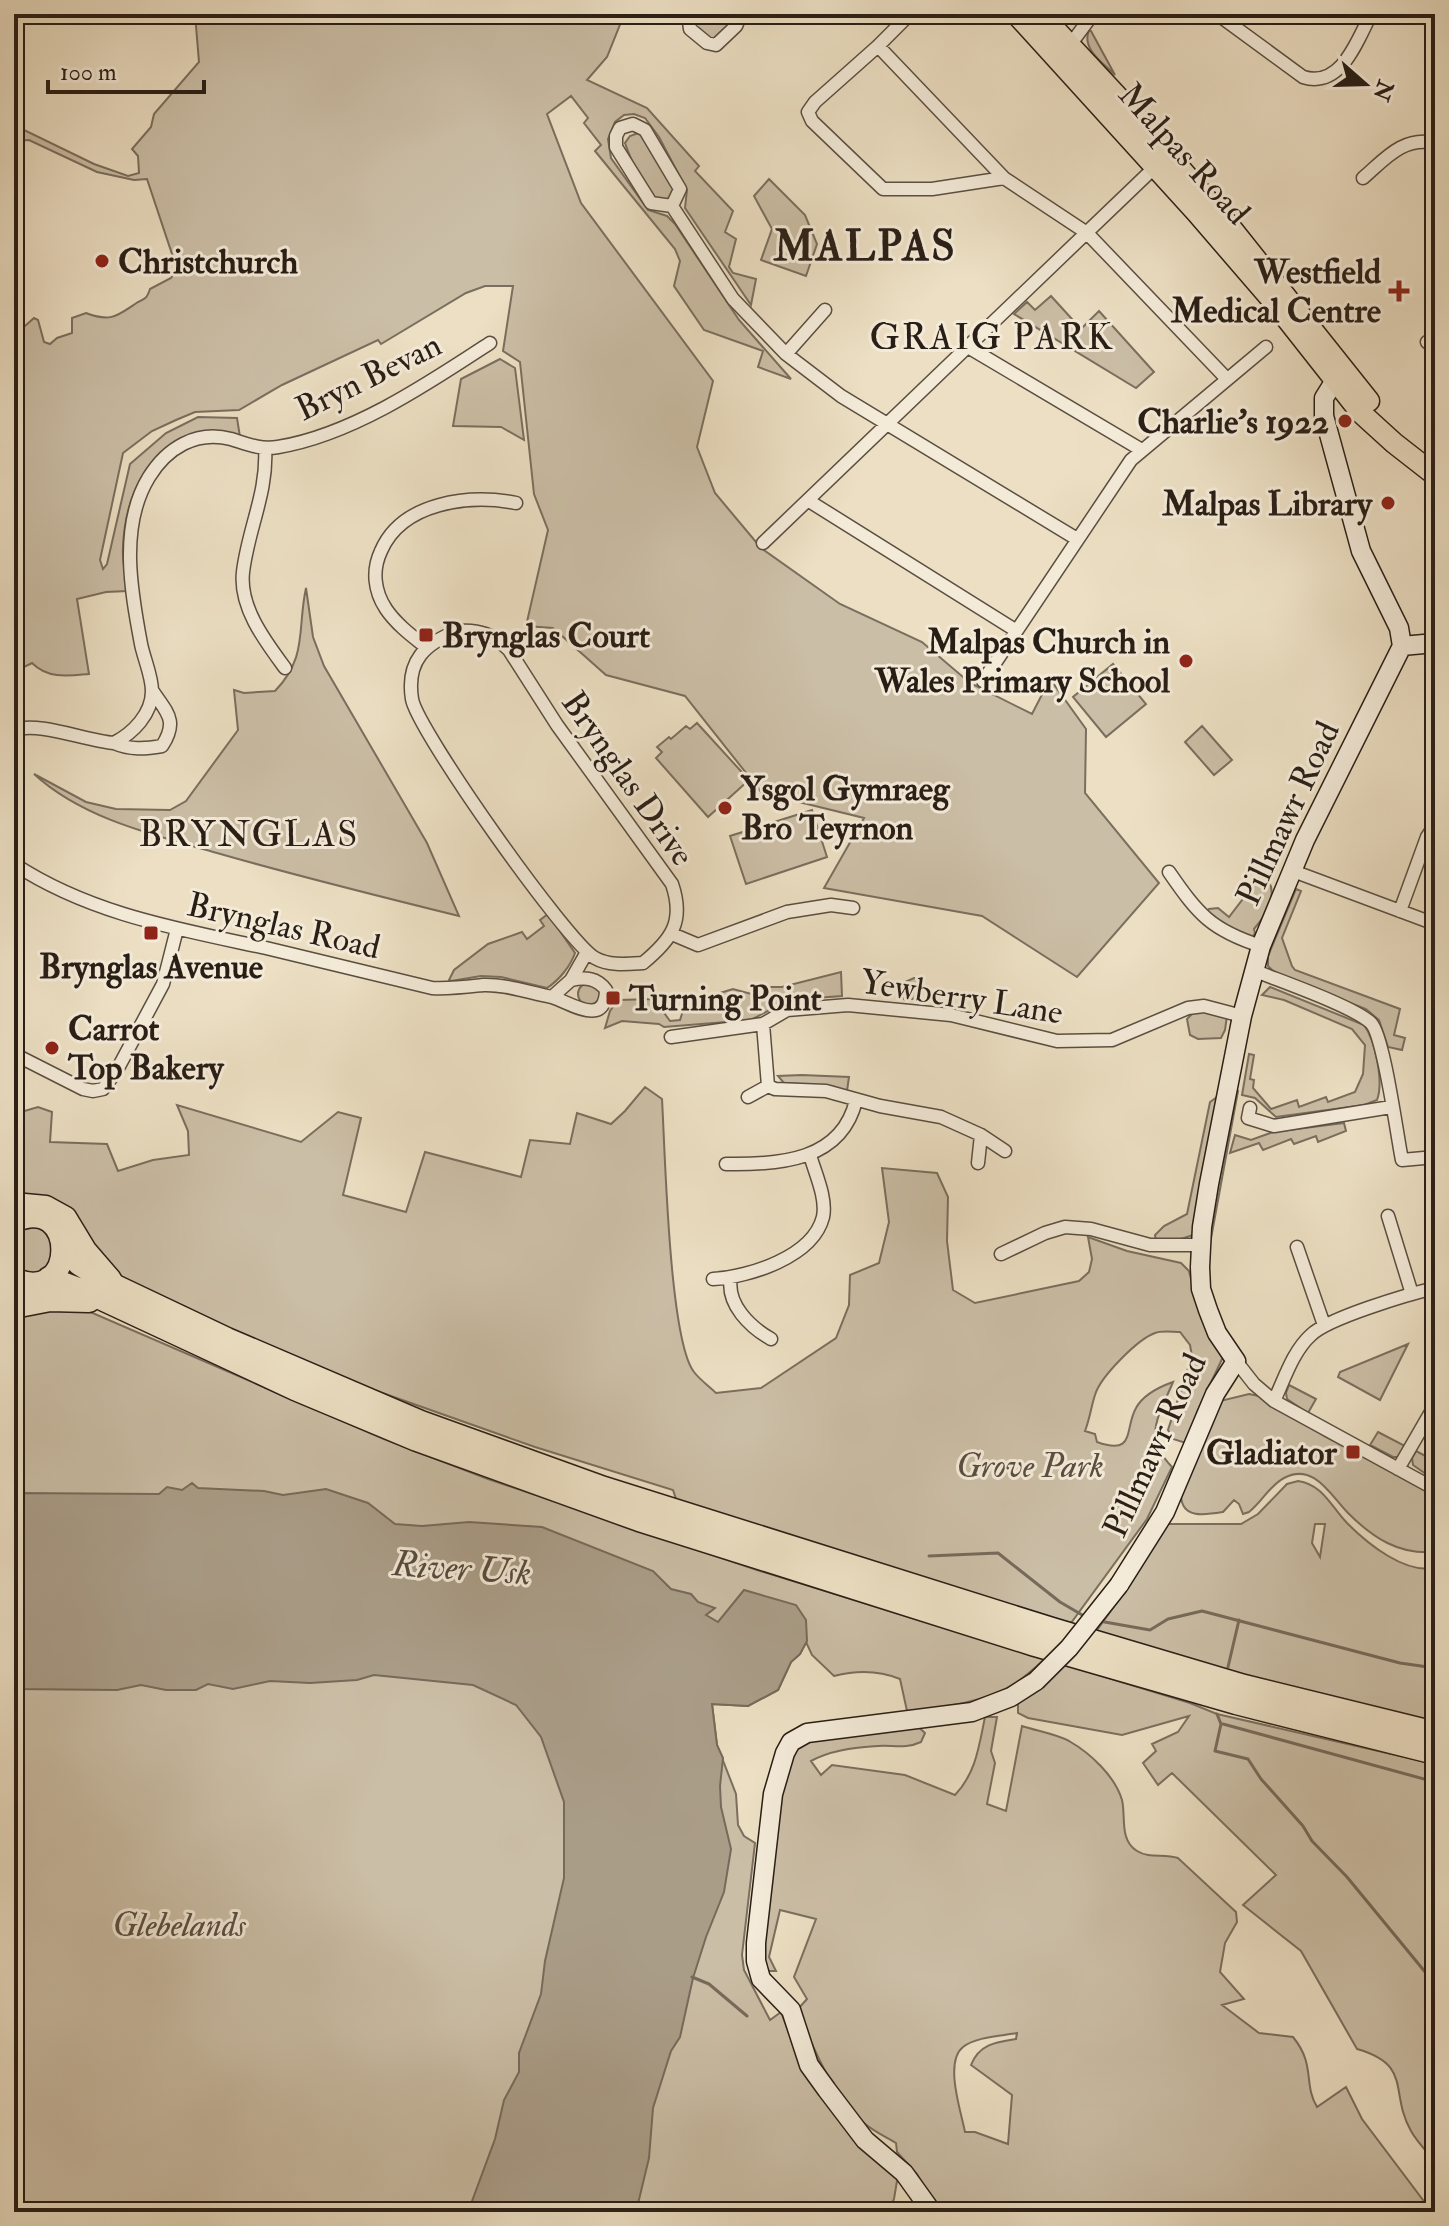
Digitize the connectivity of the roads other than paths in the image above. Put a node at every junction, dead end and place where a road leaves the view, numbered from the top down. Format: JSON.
{"nodes":[{"id":1,"x":688,"y":14,"type":"edge"},
{"id":2,"x":741,"y":14,"type":"edge"},
{"id":3,"x":910,"y":14,"type":"edge"},
{"id":4,"x":1016,"y":14,"type":"edge"},
{"id":5,"x":1041,"y":14,"type":"edge"},
{"id":6,"x":1093,"y":14,"type":"edge"},
{"id":7,"x":1217,"y":14,"type":"edge"},
{"id":8,"x":1371,"y":14,"type":"edge"},
{"id":9,"x":1235,"y":19,"type":"edge"},
{"id":10,"x":878,"y":46,"type":"junction"},
{"id":11,"x":1063,"y":52,"type":"junction"},
{"id":12,"x":1435,"y":143,"type":"edge"},
{"id":13,"x":1162,"y":161,"type":"junction"},
{"id":14,"x":1004,"y":178,"type":"junction"},
{"id":15,"x":1363,"y":178,"type":"dead end"},
{"id":16,"x":672,"y":206,"type":"junction"},
{"id":17,"x":1087,"y":233,"type":"junction"},
{"id":18,"x":825,"y":310,"type":"dead end"},
{"id":19,"x":490,"y":343,"type":"dead end"},
{"id":20,"x":968,"y":347,"type":"junction"},
{"id":21,"x":1266,"y":347,"type":"dead end"},
{"id":22,"x":786,"y":354,"type":"junction"},
{"id":23,"x":1226,"y":378,"type":"junction"},
{"id":24,"x":1342,"y":384,"type":"junction"},
{"id":25,"x":888,"y":425,"type":"junction"},
{"id":26,"x":265,"y":448,"type":"junction"},
{"id":27,"x":1140,"y":449,"type":"junction"},
{"id":28,"x":1435,"y":459,"type":"edge"},
{"id":29,"x":1435,"y":475,"type":"edge"},
{"id":30,"x":809,"y":501,"type":"junction"},
{"id":31,"x":516,"y":503,"type":"dead end"},
{"id":32,"x":1077,"y":539,"type":"junction"},
{"id":33,"x":763,"y":543,"type":"dead end"},
{"id":34,"x":1015,"y":630,"type":"junction"},
{"id":35,"x":1435,"y":643,"type":"edge"},
{"id":36,"x":1402,"y":646,"type":"junction"},
{"id":37,"x":426,"y":647,"type":"junction"},
{"id":38,"x":285,"y":668,"type":"dead end"},
{"id":39,"x":983,"y":681,"type":"dead end"},
{"id":40,"x":152,"y":690,"type":"junction"},
{"id":41,"x":14,"y":730,"type":"edge"},
{"id":42,"x":114,"y":743,"type":"junction"},
{"id":43,"x":1435,"y":825,"type":"edge"},
{"id":44,"x":14,"y":864,"type":"edge"},
{"id":45,"x":1293,"y":871,"type":"junction"},
{"id":46,"x":1169,"y":872,"type":"dead end"},
{"id":47,"x":853,"y":908,"type":"dead end"},
{"id":48,"x":1400,"y":911,"type":"junction"},
{"id":49,"x":1435,"y":924,"type":"edge"},
{"id":50,"x":177,"y":929,"type":"junction"},
{"id":51,"x":672,"y":934,"type":"junction"},
{"id":52,"x":1261,"y":946,"type":"junction"},
{"id":53,"x":587,"y":952,"type":"junction"},
{"id":54,"x":1253,"y":970,"type":"junction"},
{"id":55,"x":571,"y":980,"type":"junction"},
{"id":56,"x":552,"y":997,"type":"junction"},
{"id":57,"x":1242,"y":1016,"type":"junction"},
{"id":58,"x":763,"y":1024,"type":"junction"},
{"id":59,"x":671,"y":1037,"type":"dead end"},
{"id":60,"x":14,"y":1054,"type":"edge"},
{"id":61,"x":768,"y":1086,"type":"junction"},
{"id":62,"x":748,"y":1097,"type":"dead end"},
{"id":63,"x":856,"y":1100,"type":"junction"},
{"id":64,"x":1391,"y":1107,"type":"junction"},
{"id":65,"x":1250,"y":1108,"type":"dead end"},
{"id":66,"x":981,"y":1135,"type":"junction"},
{"id":67,"x":741,"y":1150,"type":"dead end"},
{"id":68,"x":1005,"y":1151,"type":"dead end"},
{"id":69,"x":810,"y":1155,"type":"junction"},
{"id":70,"x":1435,"y":1157,"type":"edge"},
{"id":71,"x":978,"y":1163,"type":"dead end"},
{"id":72,"x":726,"y":1164,"type":"dead end"},
{"id":73,"x":745,"y":1164,"type":"junction"},
{"id":74,"x":15,"y":1215,"type":"edge"},
{"id":75,"x":1388,"y":1216,"type":"dead end"},
{"id":76,"x":1201,"y":1245,"type":"junction"},
{"id":77,"x":64,"y":1247,"type":"junction"},
{"id":78,"x":1297,"y":1247,"type":"dead end"},
{"id":79,"x":1001,"y":1254,"type":"dead end"},
{"id":80,"x":49,"y":1278,"type":"junction"},
{"id":81,"x":731,"y":1278,"type":"junction"},
{"id":82,"x":713,"y":1279,"type":"dead end"},
{"id":83,"x":18,"y":1285,"type":"edge"},
{"id":84,"x":1435,"y":1288,"type":"edge"},
{"id":85,"x":1412,"y":1294,"type":"junction"},
{"id":86,"x":124,"y":1300,"type":"junction"},
{"id":87,"x":14,"y":1307,"type":"edge"},
{"id":88,"x":766,"y":1318,"type":"dead end"},
{"id":89,"x":1324,"y":1325,"type":"junction"},
{"id":90,"x":757,"y":1331,"type":"junction"},
{"id":91,"x":771,"y":1339,"type":"dead end"},
{"id":92,"x":1236,"y":1361,"type":"junction"},
{"id":93,"x":1274,"y":1401,"type":"junction"},
{"id":94,"x":1435,"y":1405,"type":"edge"},
{"id":95,"x":1398,"y":1469,"type":"junction"},
{"id":96,"x":1435,"y":1489,"type":"edge"},
{"id":97,"x":1435,"y":1733,"type":"edge"},
{"id":98,"x":1435,"y":1753,"type":"edge"},
{"id":99,"x":932,"y":2212,"type":"edge"}],
"edges":[{"from":1,"to":2,"type":"street"},
{"from":3,"to":10,"type":"street"},
{"from":4,"to":11,"type":"main road","name":"Malpas Road"},
{"from":5,"to":11,"type":"main road","name":"Malpas Road"},
{"from":6,"to":11,"type":"street"},
{"from":7,"to":9,"type":"street"},
{"from":8,"to":9,"type":"street"},
{"from":10,"to":14,"type":"street"},
{"from":10,"to":14,"type":"street"},
{"from":11,"to":13,"type":"main road","name":"Malpas Road"},
{"from":12,"to":15,"type":"street"},
{"from":13,"to":17,"type":"street"},
{"from":13,"to":24,"type":"main road","name":"Malpas Road"},
{"from":14,"to":17,"type":"street"},
{"from":16,"to":16,"type":"street"},
{"from":16,"to":22,"type":"street"},
{"from":17,"to":20,"type":"street"},
{"from":17,"to":23,"type":"street"},
{"from":18,"to":22,"type":"street"},
{"from":19,"to":26,"type":"street","name":"Bryn Bevan"},
{"from":20,"to":25,"type":"street"},
{"from":20,"to":27,"type":"street"},
{"from":21,"to":23,"type":"street"},
{"from":22,"to":25,"type":"street"},
{"from":23,"to":27,"type":"street"},
{"from":24,"to":28,"type":"main road","name":"Malpas Road"},
{"from":24,"to":29,"type":"main road","name":"Malpas Road"},
{"from":24,"to":36,"type":"street"},
{"from":25,"to":30,"type":"street"},
{"from":25,"to":32,"type":"street"},
{"from":26,"to":38,"type":"street","name":"Bryn Bevan"},
{"from":26,"to":40,"type":"street","name":"Bryn Bevan"},
{"from":27,"to":32,"type":"street"},
{"from":30,"to":33,"type":"street"},
{"from":30,"to":34,"type":"street"},
{"from":31,"to":37,"type":"street"},
{"from":32,"to":34,"type":"street"},
{"from":34,"to":39,"type":"street"},
{"from":35,"to":36,"type":"street"},
{"from":36,"to":45,"type":"street","name":"Pillmawr Road"},
{"from":37,"to":51,"type":"street","name":"Brynglas Drive"},
{"from":37,"to":53,"type":"street"},
{"from":40,"to":42,"type":"street"},
{"from":40,"to":42,"type":"street","name":"Bryn Bevan"},
{"from":41,"to":42,"type":"street","name":"Bryn Bevan"},
{"from":43,"to":48,"type":"street"},
{"from":44,"to":50,"type":"street","name":"Brynglas Road"},
{"from":45,"to":48,"type":"street"},
{"from":45,"to":52,"type":"street","name":"Pillmawr Road"},
{"from":46,"to":52,"type":"street"},
{"from":47,"to":51,"type":"street"},
{"from":48,"to":49,"type":"street"},
{"from":50,"to":56,"type":"street","name":"Brynglas Road"},
{"from":50,"to":60,"type":"street"},
{"from":51,"to":53,"type":"street"},
{"from":52,"to":54,"type":"street","name":"Pillmawr Road"},
{"from":53,"to":55,"type":"street"},
{"from":54,"to":57,"type":"street","name":"Pillmawr Road"},
{"from":54,"to":64,"type":"street"},
{"from":55,"to":56,"type":"street"},
{"from":55,"to":56,"type":"street","name":"Brynglas Road"},
{"from":57,"to":58,"type":"street","name":"Yewberry Lane"},
{"from":57,"to":76,"type":"street","name":"Pillmawr Road"},
{"from":58,"to":59,"type":"street","name":"Yewberry Lane"},
{"from":58,"to":61,"type":"street"},
{"from":61,"to":62,"type":"street"},
{"from":61,"to":63,"type":"street"},
{"from":63,"to":66,"type":"street"},
{"from":63,"to":69,"type":"street"},
{"from":64,"to":65,"type":"street"},
{"from":64,"to":70,"type":"street"},
{"from":66,"to":68,"type":"street"},
{"from":66,"to":71,"type":"street"},
{"from":67,"to":73,"type":"street"},
{"from":69,"to":73,"type":"street"},
{"from":69,"to":81,"type":"street"},
{"from":72,"to":73,"type":"street"},
{"from":74,"to":77,"type":"highway"},
{"from":74,"to":86,"type":"main road"},
{"from":75,"to":85,"type":"street"},
{"from":76,"to":79,"type":"street"},
{"from":76,"to":92,"type":"street","name":"Pillmawr Road"},
{"from":77,"to":80,"type":"highway"},
{"from":77,"to":86,"type":"highway"},
{"from":78,"to":89,"type":"street"},
{"from":80,"to":83,"type":"highway"},
{"from":80,"to":86,"type":"highway"},
{"from":81,"to":82,"type":"street"},
{"from":81,"to":90,"type":"street"},
{"from":84,"to":85,"type":"street"},
{"from":85,"to":89,"type":"street"},
{"from":86,"to":87,"type":"highway"},
{"from":86,"to":97,"type":"highway"},
{"from":86,"to":98,"type":"highway"},
{"from":88,"to":90,"type":"street"},
{"from":89,"to":93,"type":"street"},
{"from":90,"to":91,"type":"street"},
{"from":92,"to":93,"type":"street"},
{"from":92,"to":99,"type":"street","name":"Pillmawr Road","bridge":true},
{"from":93,"to":95,"type":"street"},
{"from":94,"to":95,"type":"street"},
{"from":95,"to":96,"type":"street"}]}
